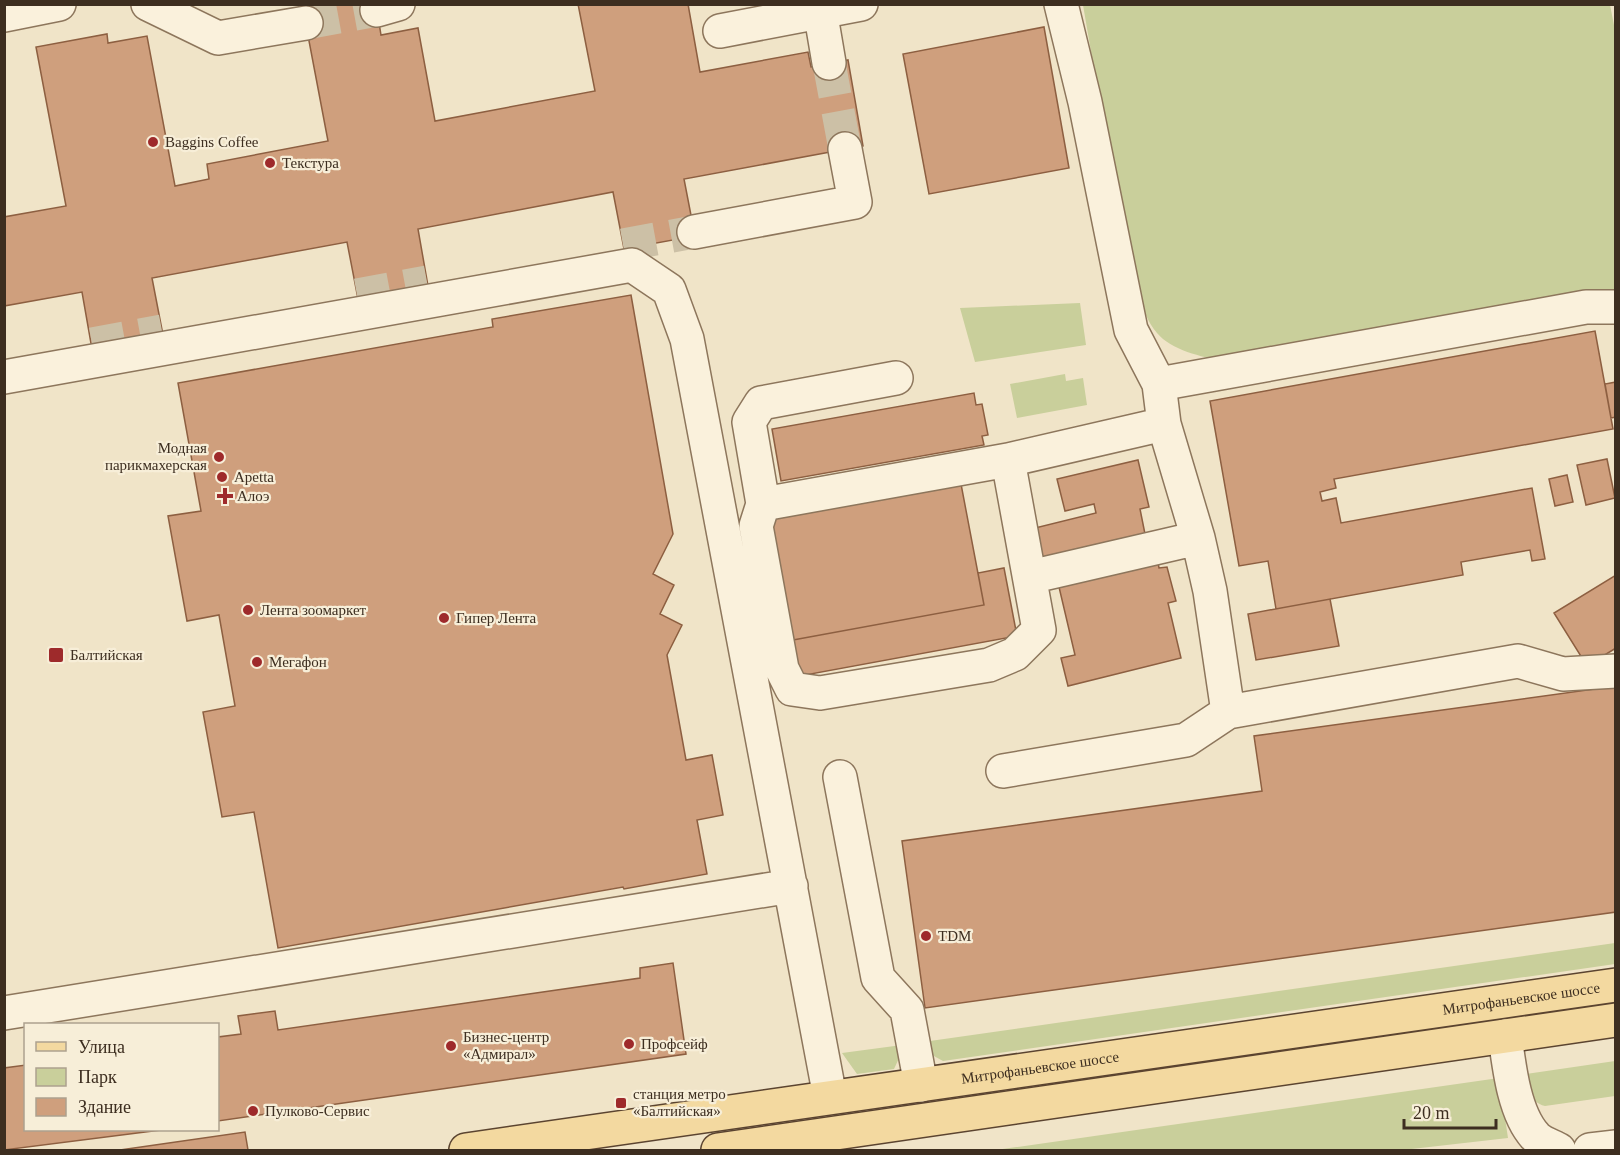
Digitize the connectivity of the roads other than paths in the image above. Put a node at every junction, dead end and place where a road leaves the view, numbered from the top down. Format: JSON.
{"nodes":[{"id":1,"x":59,"y":4,"type":"edge"},
{"id":2,"x":148,"y":4,"type":"edge"},
{"id":3,"x":861,"y":4,"type":"edge"},
{"id":4,"x":1061,"y":4,"type":"edge"},
{"id":5,"x":819,"y":8,"type":"edge"},
{"id":6,"x":298,"y":14,"type":"tunnel mouth"},
{"id":7,"x":4,"y":15,"type":"edge"},
{"id":8,"x":720,"y":31,"type":"dead end"},
{"id":9,"x":829,"y":63,"type":"tunnel mouth"},
{"id":10,"x":845,"y":149,"type":"tunnel mouth"},
{"id":11,"x":694,"y":232,"type":"tunnel mouth"},
{"id":12,"x":623,"y":245,"type":"tunnel mouth"},
{"id":13,"x":427,"y":282,"type":"tunnel mouth"},
{"id":14,"x":357,"y":295,"type":"tunnel mouth"},
{"id":15,"x":1616,"y":307,"type":"edge"},
{"id":16,"x":162,"y":331,"type":"tunnel mouth"},
{"id":17,"x":92,"y":344,"type":"tunnel mouth"},
{"id":18,"x":4,"y":360,"type":"edge"},
{"id":19,"x":4,"y":377,"type":"edge"},
{"id":20,"x":896,"y":378,"type":"dead end"},
{"id":21,"x":1159,"y":384,"type":"junction"},
{"id":22,"x":1164,"y":424,"type":"junction"},
{"id":23,"x":1008,"y":460,"type":"junction"},
{"id":24,"x":764,"y":504,"type":"junction"},
{"id":25,"x":1198,"y":538,"type":"junction"},
{"id":26,"x":1030,"y":578,"type":"junction"},
{"id":27,"x":1616,"y":671,"type":"edge"},
{"id":28,"x":1228,"y":712,"type":"junction"},
{"id":29,"x":1003,"y":771,"type":"dead end"},
{"id":30,"x":840,"y":777,"type":"dead end"},
{"id":31,"x":791,"y":886,"type":"junction"},
{"id":32,"x":1616,"y":985,"type":"edge"},
{"id":33,"x":4,"y":1013,"type":"edge"},
{"id":34,"x":1616,"y":1020,"type":"edge"},
{"id":35,"x":1505,"y":1036,"type":"junction"},
{"id":36,"x":921,"y":1085,"type":"junction"},
{"id":37,"x":830,"y":1097,"type":"junction"},
{"id":38,"x":1616,"y":1147,"type":"edge"},
{"id":39,"x":466,"y":1150,"type":"edge"},
{"id":40,"x":718,"y":1150,"type":"edge"},
{"id":41,"x":1559,"y":1150,"type":"edge"},
{"id":42,"x":1590,"y":1150,"type":"edge"}],
"edges":[{"from":1,"to":7,"type":"lane"},
{"from":2,"to":6,"type":"lane"},
{"from":3,"to":5,"type":"lane"},
{"from":4,"to":21,"type":"lane"},
{"from":5,"to":8,"type":"lane"},
{"from":5,"to":9,"type":"lane"},
{"from":10,"to":11,"type":"lane"},
{"from":12,"to":13,"type":"lane"},
{"from":14,"to":16,"type":"lane"},
{"from":15,"to":21,"type":"lane"},
{"from":17,"to":18,"type":"lane"},
{"from":19,"to":31,"type":"lane"},
{"from":20,"to":24,"type":"lane"},
{"from":21,"to":22,"type":"lane"},
{"from":22,"to":23,"type":"lane"},
{"from":22,"to":25,"type":"lane"},
{"from":23,"to":24,"type":"lane"},
{"from":23,"to":26,"type":"lane"},
{"from":24,"to":26,"type":"lane"},
{"from":25,"to":26,"type":"lane"},
{"from":25,"to":28,"type":"lane"},
{"from":27,"to":28,"type":"lane"},
{"from":28,"to":29,"type":"lane"},
{"from":30,"to":36,"type":"lane"},
{"from":31,"to":33,"type":"lane"},
{"from":31,"to":37,"type":"lane"},
{"from":32,"to":36,"type":"main road","name":"Митрофаньевское шоссе"},
{"from":34,"to":35,"type":"main road"},
{"from":35,"to":40,"type":"main road"},
{"from":35,"to":41,"type":"lane"},
{"from":36,"to":37,"type":"main road","name":"Митрофаньевское шоссе"},
{"from":37,"to":39,"type":"main road","name":"Митрофаньевское шоссе"},
{"from":38,"to":42,"type":"lane"}]}
